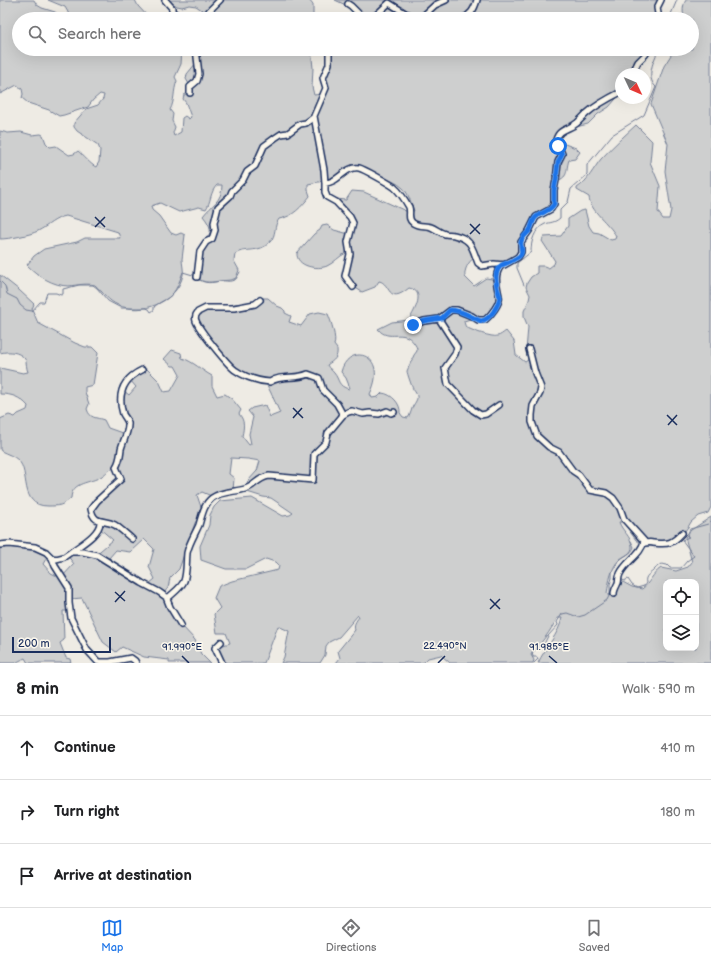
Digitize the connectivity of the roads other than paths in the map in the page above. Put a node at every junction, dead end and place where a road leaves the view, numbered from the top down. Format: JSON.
{"nodes":[{"id":1,"x":165,"y":0,"type":"edge"},
{"id":2,"x":220,"y":0,"type":"edge"},
{"id":3,"x":446,"y":0,"type":"edge"},
{"id":4,"x":477,"y":0,"type":"edge"},
{"id":5,"x":661,"y":0,"type":"edge"},
{"id":6,"x":348,"y":4,"type":"dead end"},
{"id":7,"x":172,"y":12,"type":"edge"},
{"id":8,"x":209,"y":12,"type":"edge"},
{"id":9,"x":357,"y":12,"type":"edge"},
{"id":10,"x":379,"y":12,"type":"edge"},
{"id":11,"x":404,"y":12,"type":"edge"},
{"id":12,"x":427,"y":12,"type":"edge"},
{"id":13,"x":473,"y":12,"type":"edge"},
{"id":14,"x":657,"y":12,"type":"edge"},
{"id":15,"x":197,"y":56,"type":"edge"},
{"id":16,"x":329,"y":56,"type":"edge"},
{"id":17,"x":644,"y":56,"type":"edge"},
{"id":18,"x":635,"y":68,"type":"edge"},
{"id":19,"x":190,"y":94,"type":"dead end"},
{"id":20,"x":615,"y":96,"type":"edge"},
{"id":21,"x":314,"y":117,"type":"junction"},
{"id":22,"x":324,"y":183,"type":"junction"},
{"id":23,"x":502,"y":265,"type":"junction"},
{"id":24,"x":197,"y":276,"type":"dead end"},
{"id":25,"x":352,"y":287,"type":"dead end"},
{"id":26,"x":260,"y":300,"type":"dead end"},
{"id":27,"x":439,"y":319,"type":"junction"},
{"id":28,"x":413,"y":325,"type":"dead end"},
{"id":29,"x":529,"y":349,"type":"dead end"},
{"id":30,"x":142,"y":370,"type":"dead end"},
{"id":31,"x":499,"y":405,"type":"dead end"},
{"id":32,"x":394,"y":412,"type":"dead end"},
{"id":33,"x":343,"y":415,"type":"junction"},
{"id":34,"x":100,"y":522,"type":"junction"},
{"id":35,"x":682,"y":534,"type":"dead end"},
{"id":36,"x":132,"y":539,"type":"dead end"},
{"id":37,"x":644,"y":543,"type":"junction"},
{"id":38,"x":0,"y":545,"type":"edge"},
{"id":39,"x":71,"y":552,"type":"junction"},
{"id":40,"x":52,"y":558,"type":"junction"},
{"id":41,"x":614,"y":594,"type":"dead end"},
{"id":42,"x":167,"y":598,"type":"junction"},
{"id":43,"x":181,"y":625,"type":"dead end"},
{"id":44,"x":222,"y":642,"type":"dead end"},
{"id":45,"x":136,"y":663,"type":"edge"},
{"id":46,"x":222,"y":663,"type":"edge"}],
"edges":[{"from":1,"to":7,"type":"street"},
{"from":2,"to":8,"type":"street"},
{"from":3,"to":12,"type":"street"},
{"from":4,"to":13,"type":"street"},
{"from":5,"to":14,"type":"street"},
{"from":6,"to":9,"type":"street"},
{"from":10,"to":11,"type":"street"},
{"from":15,"to":19,"type":"street"},
{"from":16,"to":21,"type":"street"},
{"from":17,"to":18,"type":"street"},
{"from":20,"to":23,"type":"street"},
{"from":21,"to":22,"type":"street"},
{"from":21,"to":24,"type":"street"},
{"from":22,"to":23,"type":"street"},
{"from":22,"to":25,"type":"street"},
{"from":23,"to":27,"type":"street"},
{"from":26,"to":33,"type":"street"},
{"from":27,"to":28,"type":"street"},
{"from":27,"to":31,"type":"street"},
{"from":29,"to":37,"type":"street"},
{"from":30,"to":34,"type":"street"},
{"from":32,"to":33,"type":"street"},
{"from":33,"to":42,"type":"street"},
{"from":34,"to":36,"type":"street"},
{"from":34,"to":39,"type":"street"},
{"from":35,"to":37,"type":"street"},
{"from":37,"to":41,"type":"street"},
{"from":38,"to":40,"type":"street"},
{"from":39,"to":40,"type":"street"},
{"from":39,"to":42,"type":"street"},
{"from":40,"to":45,"type":"street"},
{"from":42,"to":43,"type":"street"},
{"from":44,"to":46,"type":"street"}]}
